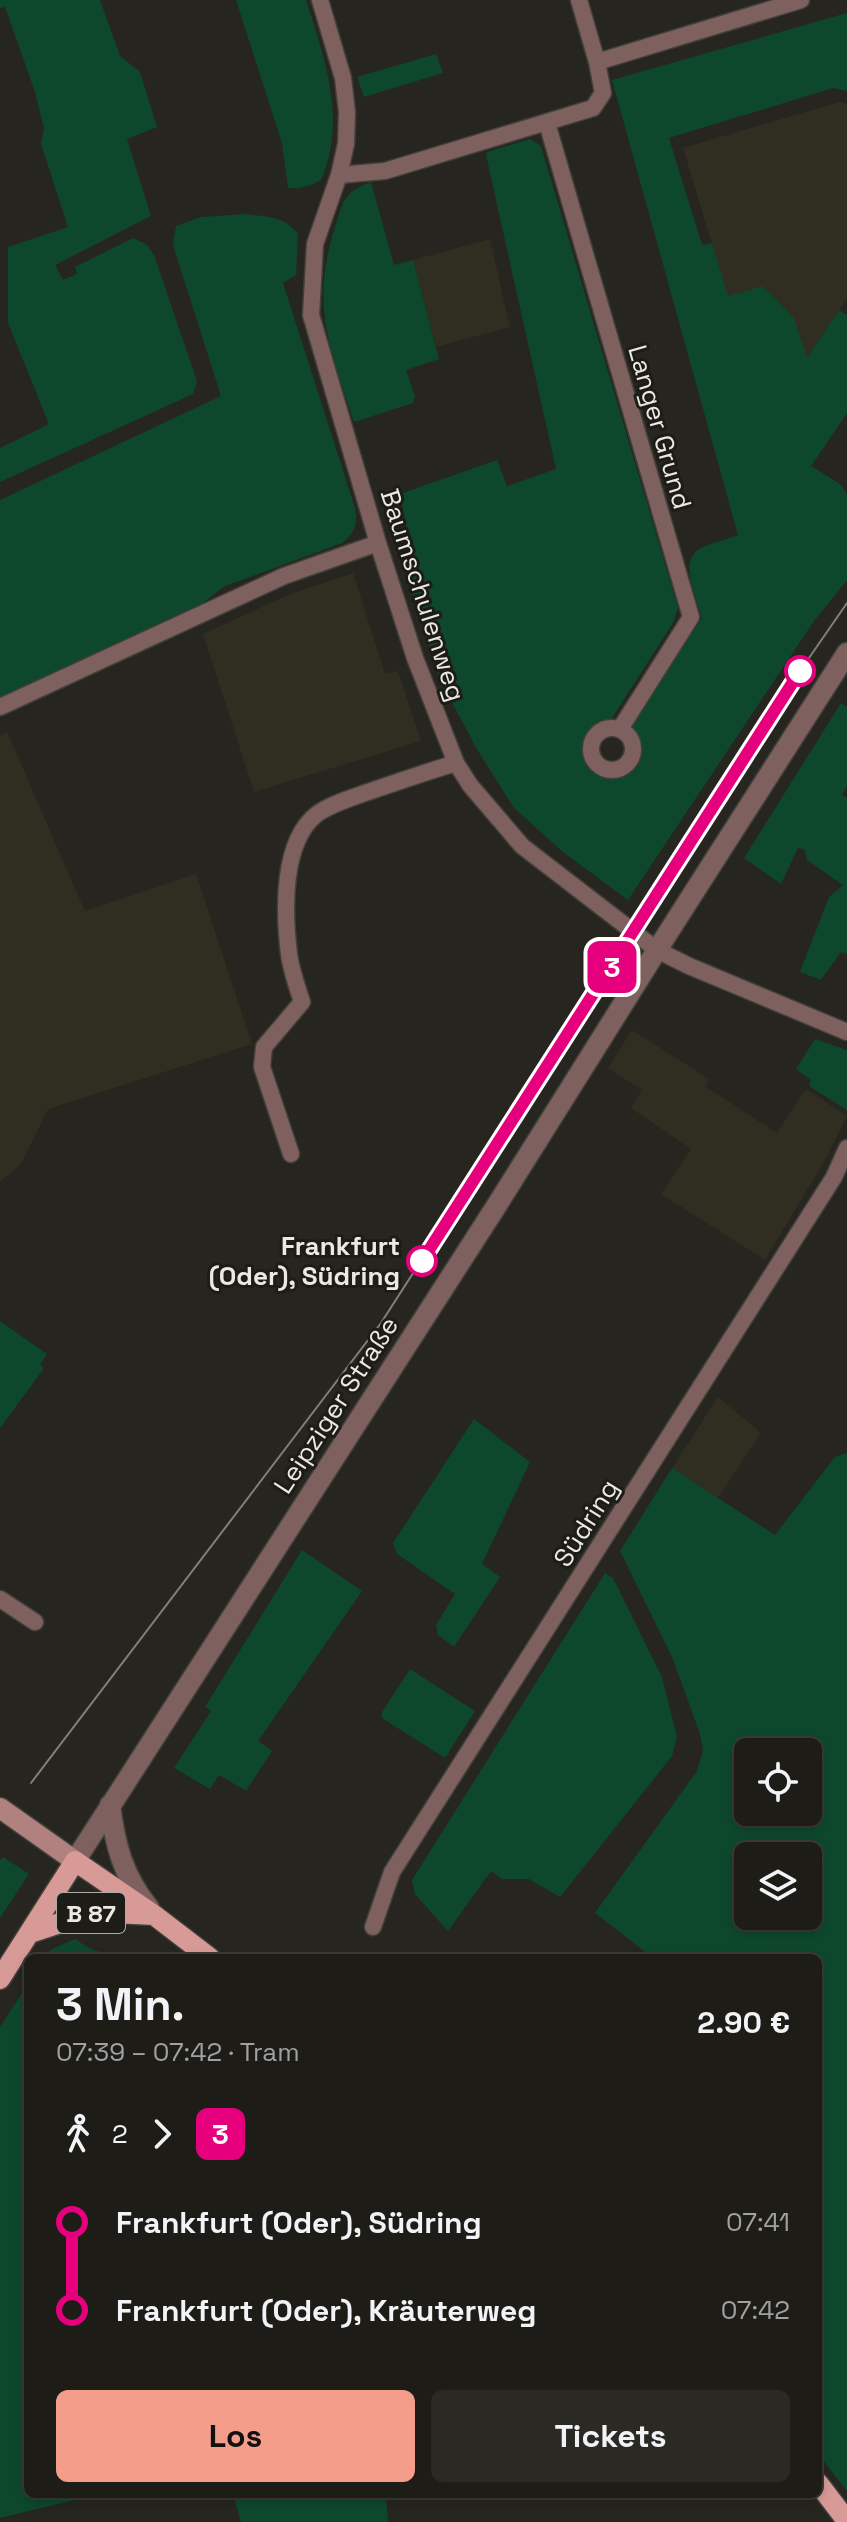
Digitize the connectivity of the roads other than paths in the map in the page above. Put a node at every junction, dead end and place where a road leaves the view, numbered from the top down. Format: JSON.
{"nodes":[{"id":1,"x":320,"y":0,"type":"edge"},
{"id":2,"x":579,"y":0,"type":"edge"},
{"id":3,"x":801,"y":0,"type":"edge"},
{"id":4,"x":597,"y":62,"type":"junction"},
{"id":5,"x":547,"y":123,"type":"junction"},
{"id":6,"x":339,"y":175,"type":"junction"},
{"id":7,"x":378,"y":543,"type":"junction"},
{"id":8,"x":847,"y":653,"type":"edge"},
{"id":9,"x":840,"y":680,"type":"edge"},
{"id":10,"x":0,"y":707,"type":"edge"},
{"id":11,"x":620,"y":729,"type":"dead end"},
{"id":12,"x":456,"y":763,"type":"junction"},
{"id":13,"x":657,"y":950,"type":"junction"},
{"id":14,"x":847,"y":1032,"type":"edge"},
{"id":15,"x":847,"y":1148,"type":"edge"},
{"id":16,"x":291,"y":1154,"type":"dead end"},
{"id":17,"x":0,"y":1599,"type":"edge"},
{"id":18,"x":35,"y":1622,"type":"dead end"},
{"id":19,"x":110,"y":1805,"type":"junction"},
{"id":20,"x":0,"y":1808,"type":"edge"},
{"id":21,"x":75,"y":1861,"type":"junction"},
{"id":22,"x":154,"y":1915,"type":"junction"},
{"id":23,"x":373,"y":1927,"type":"dead end"},
{"id":24,"x":30,"y":1933,"type":"junction"},
{"id":25,"x":205,"y":1954,"type":"edge"},
{"id":26,"x":0,"y":1979,"type":"edge"},
{"id":27,"x":822,"y":2488,"type":"edge"},
{"id":28,"x":847,"y":2521,"type":"edge"}],
"edges":[{"from":1,"to":6,"type":"street","name":"Baumschulenweg"},
{"from":2,"to":4,"type":"street"},
{"from":3,"to":4,"type":"street"},
{"from":4,"to":5,"type":"street"},
{"from":5,"to":6,"type":"street"},
{"from":5,"to":11,"type":"street","name":"Langer Grund"},
{"from":6,"to":7,"type":"street","name":"Baumschulenweg"},
{"from":7,"to":10,"type":"street"},
{"from":7,"to":12,"type":"street","name":"Baumschulenweg"},
{"from":8,"to":9,"type":"street","name":"Leipziger Straße"},
{"from":9,"to":13,"type":"street","name":"Leipziger Straße"},
{"from":12,"to":13,"type":"street","name":"Baumschulenweg"},
{"from":12,"to":16,"type":"street"},
{"from":13,"to":14,"type":"street"},
{"from":13,"to":19,"type":"street","name":"Leipziger Straße"},
{"from":15,"to":23,"type":"street","name":"Südring"},
{"from":17,"to":18,"type":"street"},
{"from":19,"to":21,"type":"street","name":"Leipziger Straße"},
{"from":19,"to":22,"type":"street"},
{"from":20,"to":21,"type":"main road"},
{"from":21,"to":22,"type":"main road","number":"B 87"},
{"from":21,"to":24,"type":"main road","number":"B 87"},
{"from":22,"to":24,"type":"main road","number":"B 87"},
{"from":22,"to":25,"type":"main road","number":"B 87"},
{"from":24,"to":26,"type":"main road","number":"B 87"},
{"from":27,"to":28,"type":"main road"}]}
